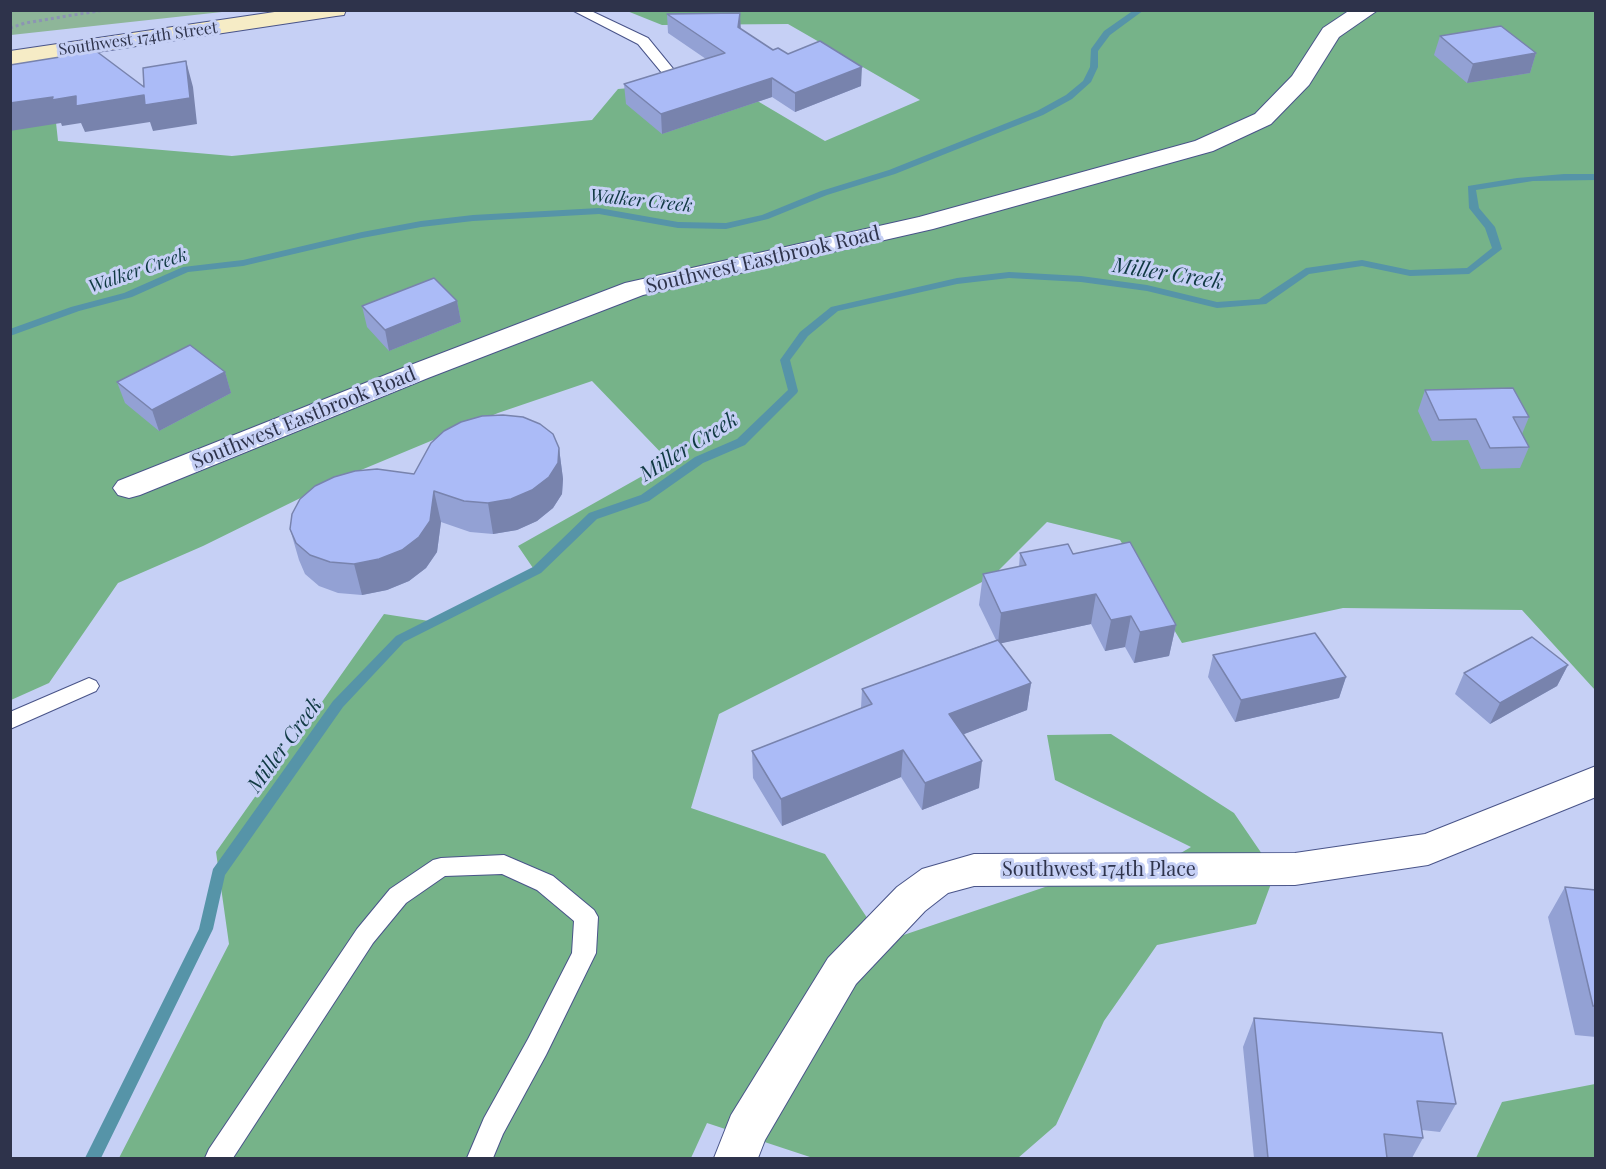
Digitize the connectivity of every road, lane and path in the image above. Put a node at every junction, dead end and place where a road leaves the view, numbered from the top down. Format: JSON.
{"nodes":[{"id":1,"x":104,"y":10,"type":"edge"},
{"id":2,"x":336,"y":10,"type":"edge"},
{"id":3,"x":578,"y":10,"type":"edge"},
{"id":4,"x":1368,"y":10,"type":"edge"},
{"id":5,"x":10,"y":28,"type":"edge"},
{"id":6,"x":10,"y":57,"type":"edge"},
{"id":7,"x":672,"y":76,"type":"edge"},
{"id":8,"x":129,"y":488,"type":"dead end"},
{"id":9,"x":89,"y":687,"type":"dead end"},
{"id":10,"x":10,"y":722,"type":"edge"},
{"id":11,"x":1596,"y":780,"type":"edge"},
{"id":12,"x":218,"y":1158,"type":"edge"},
{"id":13,"x":480,"y":1158,"type":"edge"},
{"id":14,"x":736,"y":1158,"type":"edge"}],
"edges":[{"from":1,"to":5,"type":"path"},
{"from":2,"to":6,"type":"street","name":"Southwest 174th Street"},
{"from":3,"to":7,"type":"lane"},
{"from":4,"to":8,"type":"street","name":"Southwest Eastbrook Road"},
{"from":9,"to":10,"type":"lane"},
{"from":11,"to":14,"type":"street","name":"Southwest 174th Place"},
{"from":12,"to":13,"type":"lane"}]}
